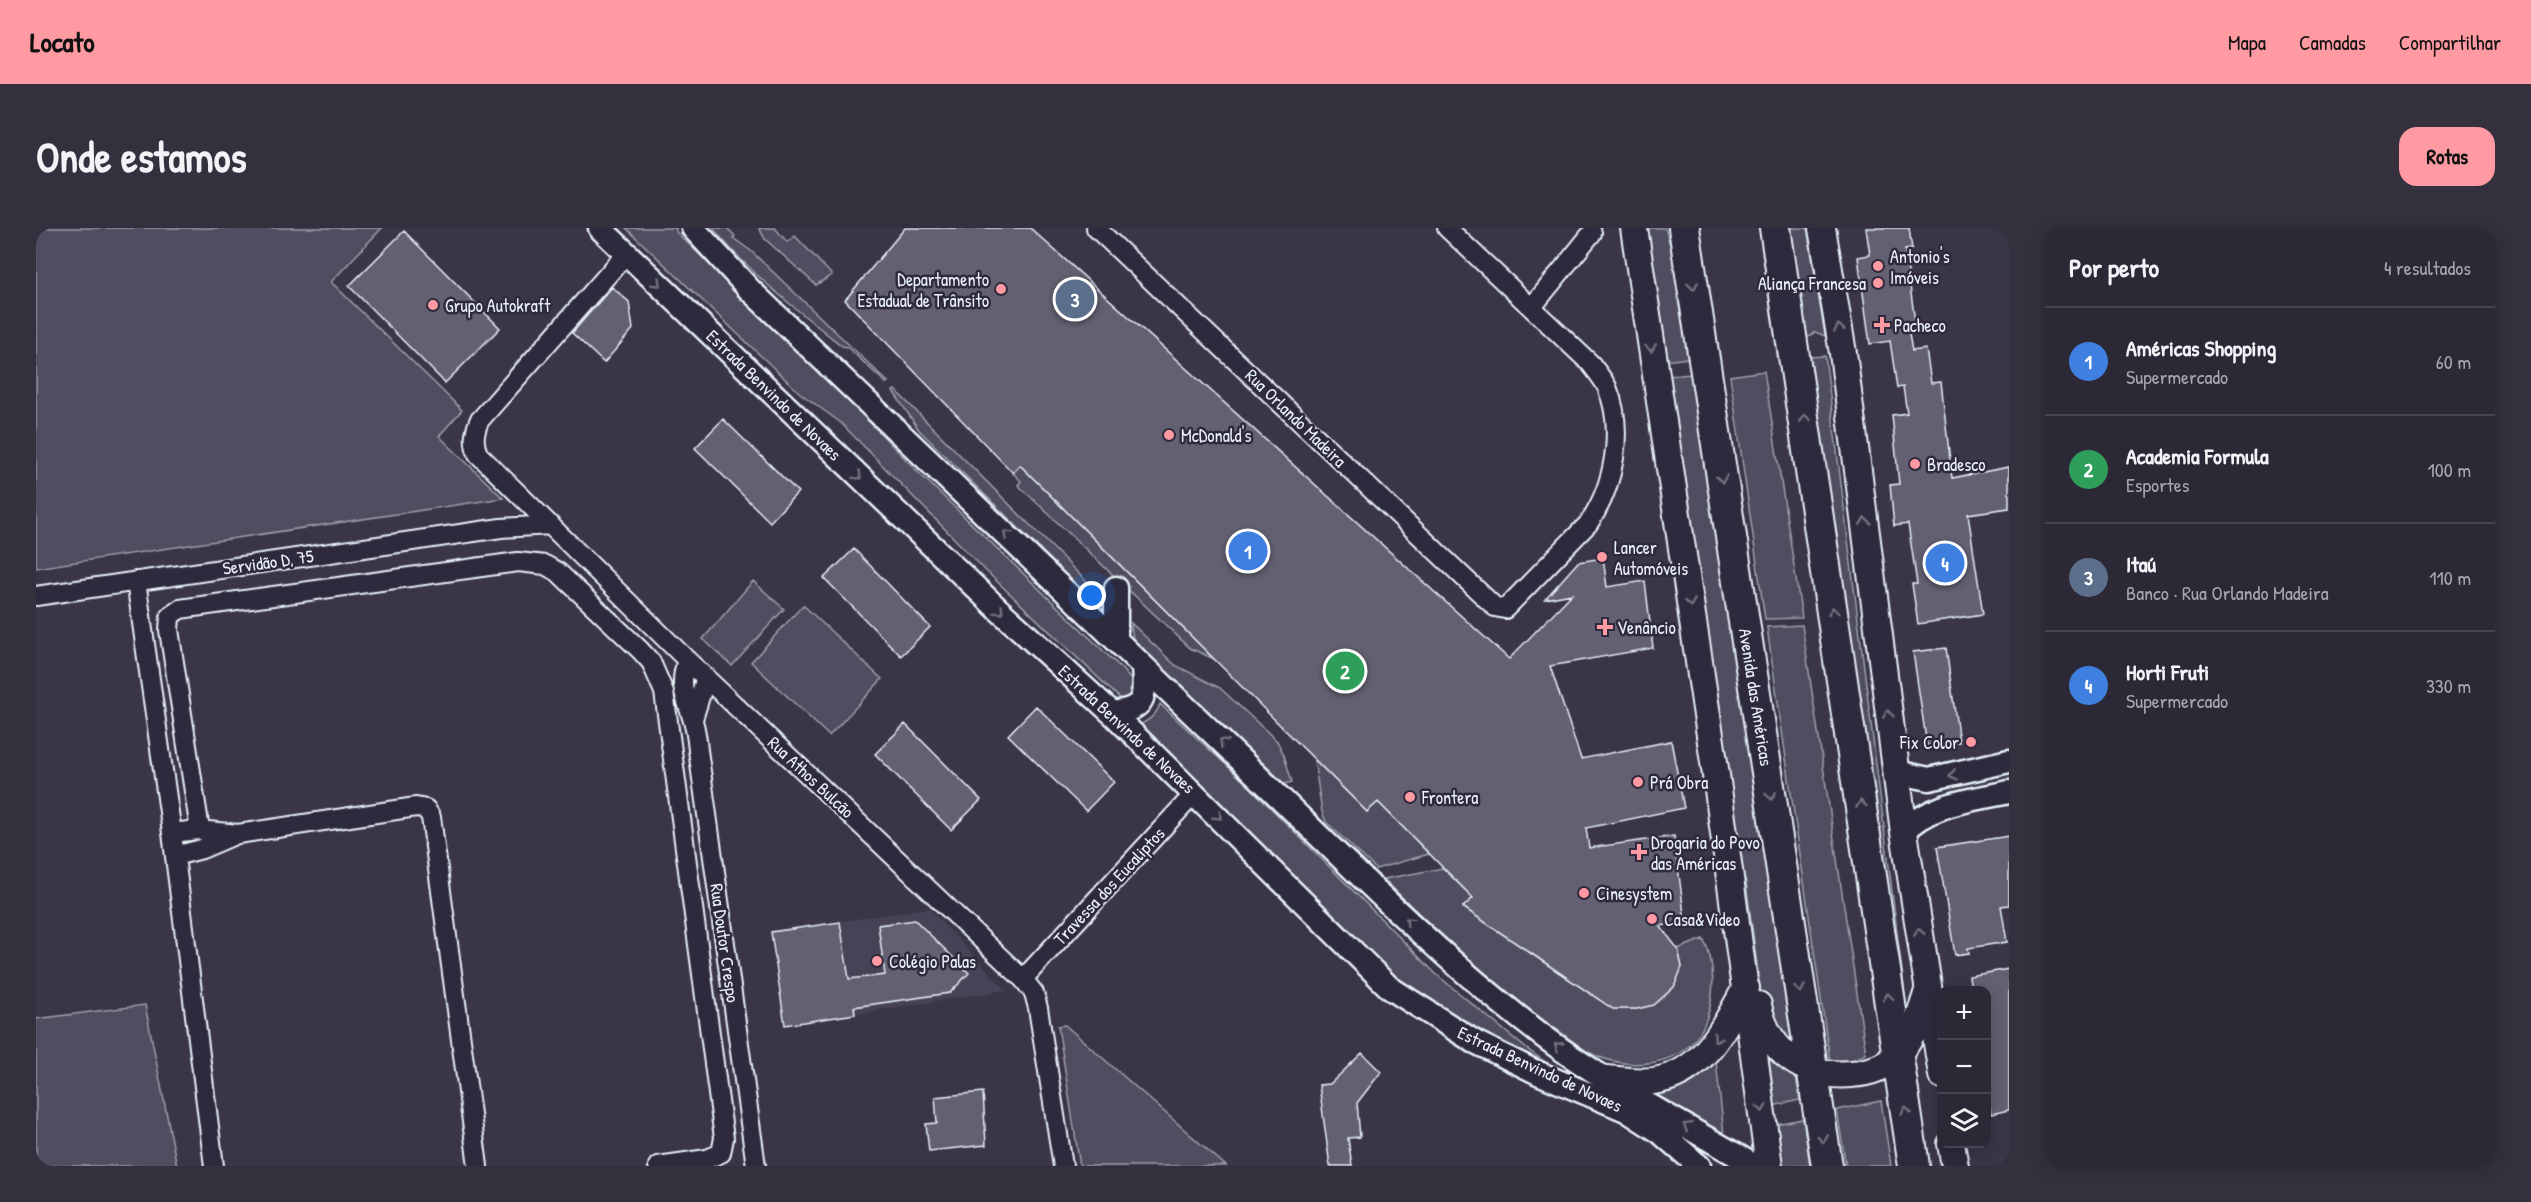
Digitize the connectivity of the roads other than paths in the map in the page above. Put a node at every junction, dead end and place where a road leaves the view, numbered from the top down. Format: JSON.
{"nodes":[{"id":1,"x":600,"y":228,"type":"edge"},
{"id":2,"x":693,"y":228,"type":"edge"},
{"id":3,"x":1096,"y":228,"type":"edge"},
{"id":4,"x":1447,"y":228,"type":"edge"},
{"id":5,"x":1634,"y":228,"type":"edge"},
{"id":6,"x":1684,"y":228,"type":"edge"},
{"id":7,"x":1822,"y":228,"type":"edge"},
{"id":8,"x":1776,"y":231,"type":"edge"},
{"id":9,"x":1592,"y":232,"type":"dead end"},
{"id":10,"x":626,"y":254,"type":"junction"},
{"id":11,"x":1532,"y":307,"type":"junction"},
{"id":12,"x":528,"y":504,"type":"junction"},
{"id":13,"x":550,"y":525,"type":"junction"},
{"id":14,"x":501,"y":528,"type":"junction"},
{"id":15,"x":136,"y":581,"type":"junction"},
{"id":16,"x":1116,"y":588,"type":"dead end"},
{"id":17,"x":36,"y":596,"type":"edge"},
{"id":18,"x":1116,"y":639,"type":"junction"},
{"id":19,"x":687,"y":660,"type":"junction"},
{"id":20,"x":1143,"y":666,"type":"junction"},
{"id":21,"x":706,"y":677,"type":"junction"},
{"id":22,"x":1112,"y":713,"type":"junction"},
{"id":23,"x":693,"y":719,"type":"junction"},
{"id":24,"x":2009,"y":761,"type":"edge"},
{"id":25,"x":1896,"y":772,"type":"junction"},
{"id":26,"x":2009,"y":792,"type":"edge"},
{"id":27,"x":1195,"y":793,"type":"junction"},
{"id":28,"x":200,"y":830,"type":"junction"},
{"id":29,"x":1904,"y":832,"type":"junction"},
{"id":30,"x":172,"y":833,"type":"junction"},
{"id":31,"x":1724,"y":833,"type":"junction"},
{"id":32,"x":238,"y":834,"type":"junction"},
{"id":33,"x":175,"y":856,"type":"junction"},
{"id":34,"x":1023,"y":979,"type":"junction"},
{"id":35,"x":1746,"y":988,"type":"junction"},
{"id":36,"x":1928,"y":990,"type":"junction"},
{"id":37,"x":1937,"y":1049,"type":"edge"},
{"id":38,"x":1897,"y":1055,"type":"junction"},
{"id":39,"x":1813,"y":1070,"type":"junction"},
{"id":40,"x":1607,"y":1078,"type":"junction"},
{"id":41,"x":1952,"y":1148,"type":"edge"},
{"id":42,"x":214,"y":1166,"type":"edge"},
{"id":43,"x":478,"y":1166,"type":"edge"},
{"id":44,"x":658,"y":1166,"type":"edge"},
{"id":45,"x":756,"y":1166,"type":"edge"},
{"id":46,"x":1063,"y":1166,"type":"edge"},
{"id":47,"x":1699,"y":1166,"type":"edge"},
{"id":48,"x":1755,"y":1166,"type":"edge"},
{"id":49,"x":1770,"y":1166,"type":"edge"},
{"id":50,"x":1827,"y":1166,"type":"edge"},
{"id":51,"x":1914,"y":1166,"type":"edge"},
{"id":52,"x":1954,"y":1166,"type":"edge"}],
"edges":[{"from":1,"to":10,"type":"street","name":"Estrada Benvindo de Novaes"},
{"from":18,"to":2,"type":"street","name":"Estrada Benvindo de Novaes","one_way":true},
{"from":3,"to":11,"type":"street","name":"Rua Orlando Madeira"},
{"from":4,"to":11,"type":"street"},
{"from":5,"to":31,"type":"main road","one_way":true},
{"from":6,"to":39,"type":"highway","name":"Avenida das Américas","one_way":true},
{"from":25,"to":7,"type":"main road","one_way":true},
{"from":38,"to":8,"type":"highway","one_way":true},
{"from":9,"to":11,"type":"street"},
{"from":10,"to":12,"type":"street","name":"Rua Athos Bulcão"},
{"from":10,"to":22,"type":"street","name":"Estrada Benvindo de Novaes","one_way":true},
{"from":12,"to":13,"type":"street","name":"Rua Athos Bulcão"},
{"from":12,"to":14,"type":"street"},
{"from":13,"to":14,"type":"street","name":"Servidão D, 75"},
{"from":13,"to":19,"type":"street","name":"Rua Athos Bulcão"},
{"from":14,"to":15,"type":"street","name":"Servidão D, 75"},
{"from":15,"to":17,"type":"street","name":"Servidão D, 75"},
{"from":15,"to":30,"type":"street"},
{"from":16,"to":18,"type":"street"},
{"from":18,"to":20,"type":"street","name":"Estrada Benvindo de Novaes"},
{"from":19,"to":21,"type":"street","name":"Rua Athos Bulcão"},
{"from":19,"to":23,"type":"street","name":"Rua Doutor Crespo"},
{"from":20,"to":22,"type":"street"},
{"from":40,"to":20,"type":"street","name":"Estrada Benvindo de Novaes","one_way":true},
{"from":21,"to":23,"type":"street","name":"Rua Doutor Crespo"},
{"from":21,"to":34,"type":"street","name":"Rua Athos Bulcão"},
{"from":22,"to":27,"type":"street","name":"Estrada Benvindo de Novaes"},
{"from":23,"to":45,"type":"street","name":"Rua Doutor Crespo"},
{"from":24,"to":25,"type":"street","one_way":true},
{"from":25,"to":29,"type":"main road"},
{"from":26,"to":29,"type":"street"},
{"from":27,"to":34,"type":"street","name":"Travessa dos Eucaliptos"},
{"from":27,"to":47,"type":"street","name":"Estrada Benvindo de Novaes","one_way":true},
{"from":28,"to":30,"type":"street"},
{"from":28,"to":32,"type":"street"},
{"from":28,"to":44,"type":"street"},
{"from":36,"to":29,"type":"main road","one_way":true},
{"from":30,"to":33,"type":"street"},
{"from":31,"to":35,"type":"main road"},
{"from":31,"to":39,"type":"main road"},
{"from":32,"to":33,"type":"street"},
{"from":32,"to":43,"type":"street"},
{"from":33,"to":42,"type":"street"},
{"from":34,"to":46,"type":"street","name":"Rua Athos Bulcão"},
{"from":35,"to":40,"type":"main road","one_way":true},
{"from":35,"to":49,"type":"main road","one_way":true},
{"from":36,"to":37,"type":"main road"},
{"from":36,"to":38,"type":"main road"},
{"from":38,"to":39,"type":"main road"},
{"from":51,"to":38,"type":"highway","one_way":true},
{"from":39,"to":50,"type":"highway","name":"Avenida das Américas","one_way":true},
{"from":48,"to":40,"type":"street","name":"Estrada Benvindo de Novaes","one_way":true},
{"from":41,"to":52,"type":"main road"}]}
